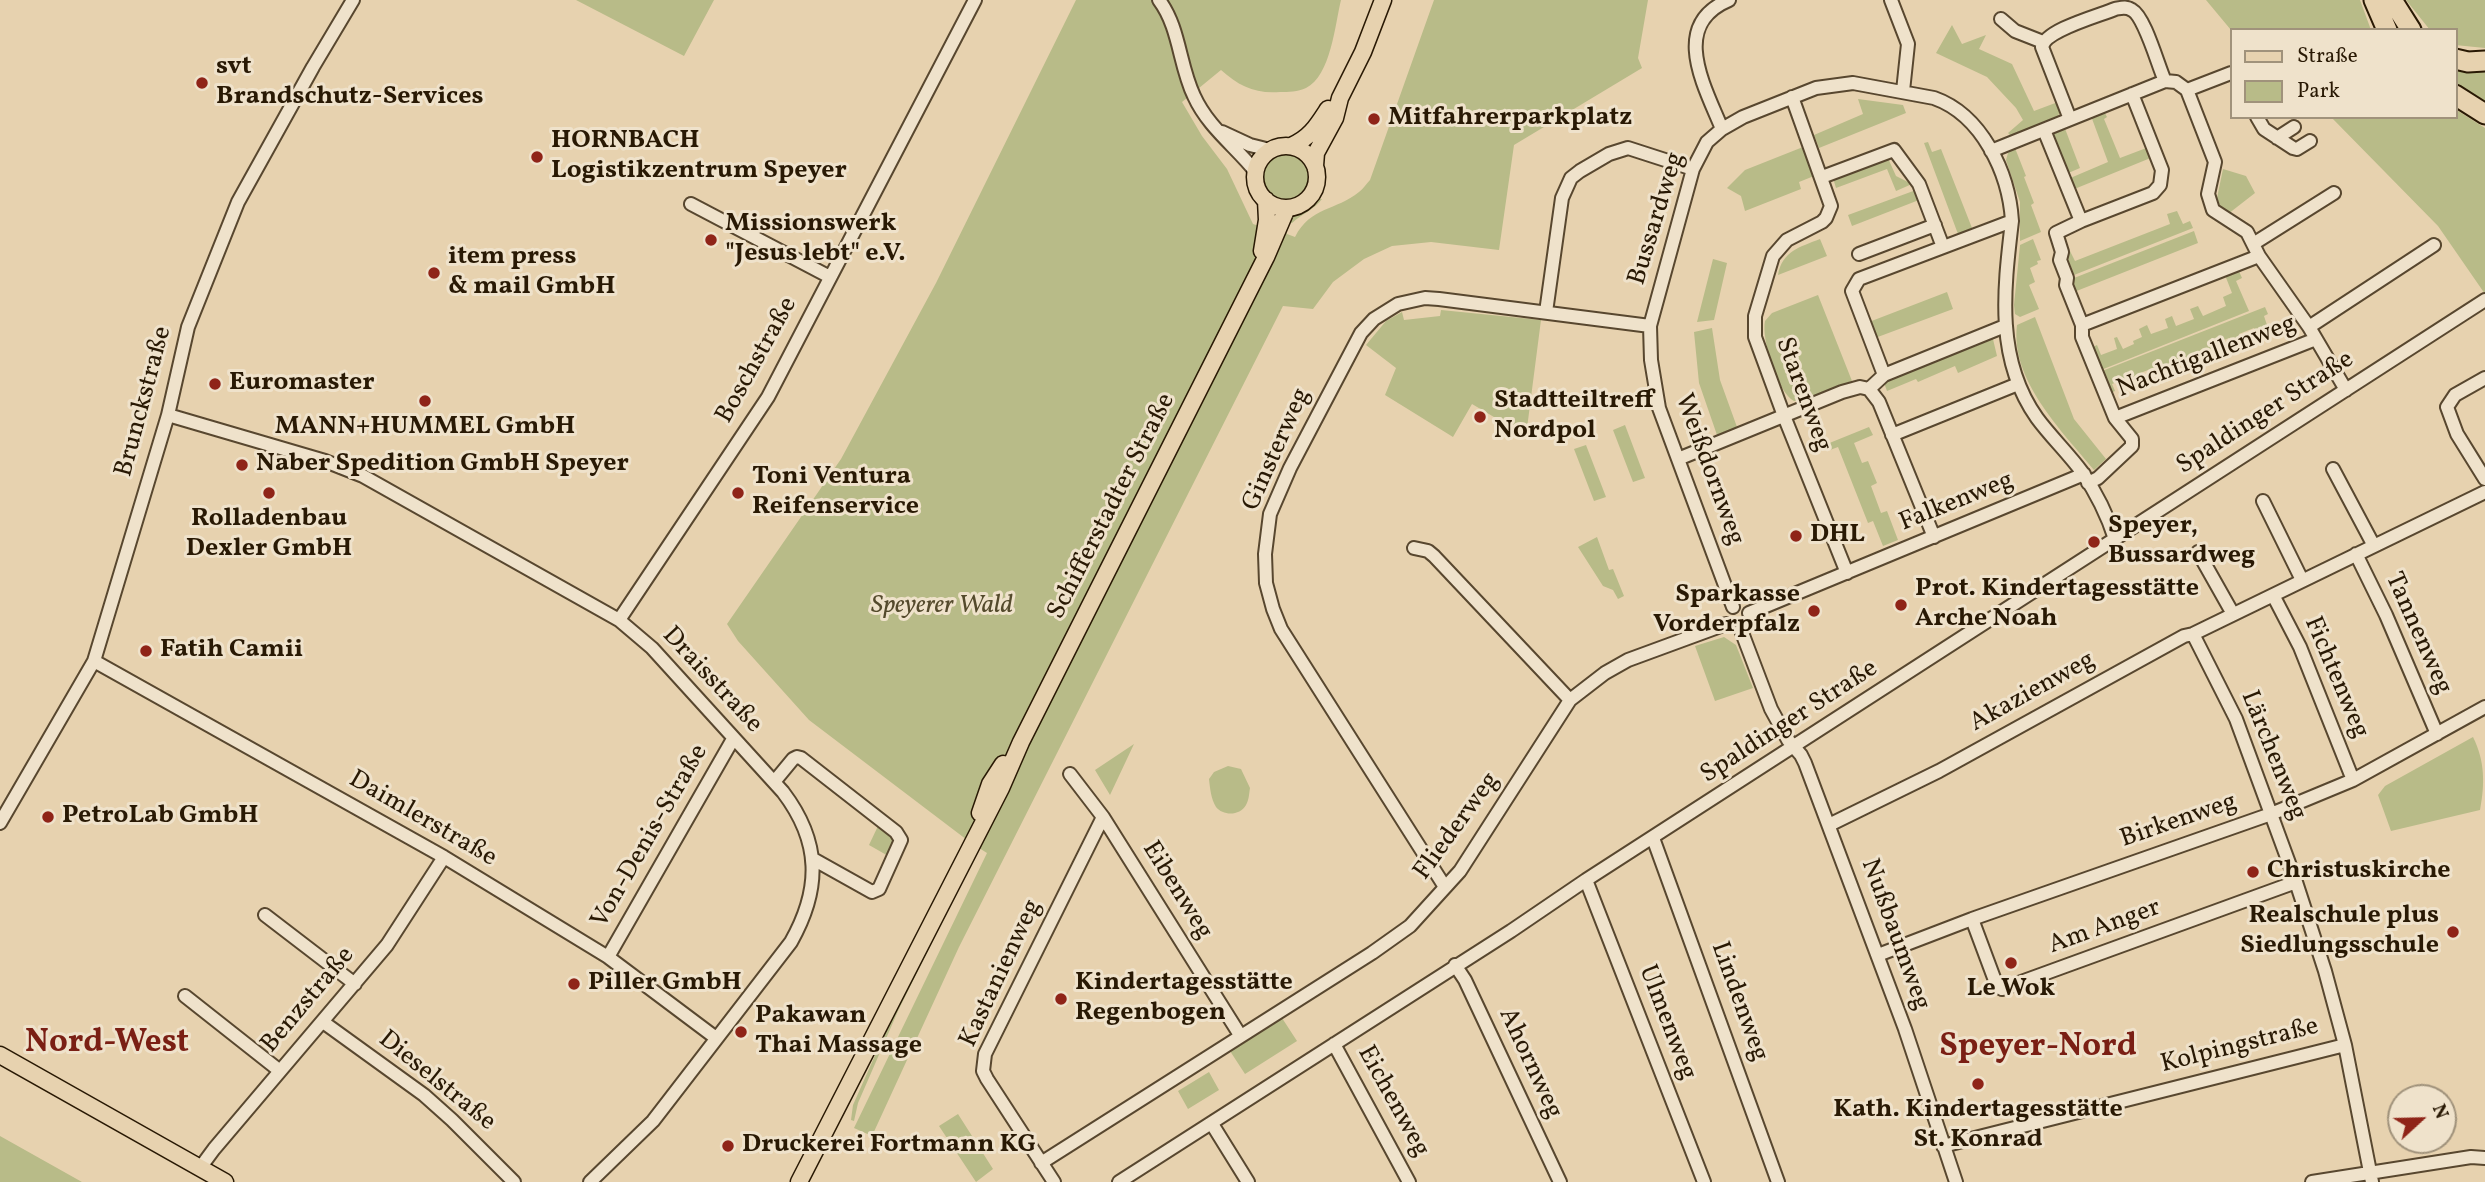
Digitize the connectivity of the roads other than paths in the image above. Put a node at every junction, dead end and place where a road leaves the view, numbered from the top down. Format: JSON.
{"nodes":[{"id":1,"x":353,"y":0,"type":"edge"},
{"id":2,"x":975,"y":0,"type":"edge"},
{"id":3,"x":1159,"y":0,"type":"edge"},
{"id":4,"x":1383,"y":0,"type":"edge"},
{"id":5,"x":1730,"y":0,"type":"edge"},
{"id":6,"x":1891,"y":0,"type":"edge"},
{"id":7,"x":2374,"y":0,"type":"edge"},
{"id":8,"x":2392,"y":0,"type":"edge"},
{"id":9,"x":2001,"y":19,"type":"dead end"},
{"id":10,"x":2386,"y":28,"type":"edge"},
{"id":11,"x":2410,"y":28,"type":"edge"},
{"id":12,"x":2043,"y":42,"type":"junction"},
{"id":13,"x":2457,"y":59,"type":"edge"},
{"id":14,"x":2485,"y":61,"type":"edge"},
{"id":15,"x":2230,"y":73,"type":"edge"},
{"id":16,"x":2165,"y":82,"type":"junction"},
{"id":17,"x":2187,"y":90,"type":"junction"},
{"id":18,"x":1903,"y":91,"type":"junction"},
{"id":19,"x":2132,"y":94,"type":"junction"},
{"id":20,"x":2457,"y":96,"type":"edge"},
{"id":21,"x":1792,"y":97,"type":"junction"},
{"id":22,"x":1340,"y":98,"type":"junction"},
{"id":23,"x":2485,"y":114,"type":"edge"},
{"id":24,"x":2070,"y":119,"type":"junction"},
{"id":25,"x":2257,"y":119,"type":"edge"},
{"id":26,"x":2294,"y":127,"type":"dead end"},
{"id":27,"x":1215,"y":129,"type":"junction"},
{"id":28,"x":1722,"y":129,"type":"junction"},
{"id":29,"x":2044,"y":130,"type":"junction"},
{"id":30,"x":2277,"y":138,"type":"junction"},
{"id":31,"x":2310,"y":141,"type":"dead end"},
{"id":32,"x":1291,"y":146,"type":"junction"},
{"id":33,"x":1270,"y":150,"type":"junction"},
{"id":34,"x":1991,"y":151,"type":"junction"},
{"id":35,"x":1315,"y":166,"type":"junction"},
{"id":36,"x":1693,"y":169,"type":"junction"},
{"id":37,"x":1255,"y":171,"type":"junction"},
{"id":38,"x":1822,"y":177,"type":"junction"},
{"id":39,"x":2334,"y":193,"type":"dead end"},
{"id":40,"x":1266,"y":200,"type":"junction"},
{"id":41,"x":691,"y":204,"type":"dead end"},
{"id":42,"x":1287,"y":208,"type":"junction"},
{"id":43,"x":2012,"y":221,"type":"junction"},
{"id":44,"x":2081,"y":221,"type":"junction"},
{"id":45,"x":1935,"y":225,"type":"junction"},
{"id":46,"x":2434,"y":246,"type":"dead end"},
{"id":47,"x":1943,"y":247,"type":"junction"},
{"id":48,"x":2256,"y":250,"type":"junction"},
{"id":49,"x":1859,"y":254,"type":"dead end"},
{"id":50,"x":830,"y":277,"type":"junction"},
{"id":51,"x":1247,"y":293,"type":"junction"},
{"id":52,"x":2485,"y":300,"type":"edge"},
{"id":53,"x":1546,"y":312,"type":"junction"},
{"id":54,"x":2082,"y":325,"type":"junction"},
{"id":55,"x":1650,"y":326,"type":"junction"},
{"id":56,"x":2005,"y":326,"type":"junction"},
{"id":57,"x":2309,"y":327,"type":"junction"},
{"id":58,"x":2316,"y":339,"type":"junction"},
{"id":59,"x":1884,"y":374,"type":"junction"},
{"id":60,"x":2485,"y":378,"type":"edge"},
{"id":61,"x":2018,"y":384,"type":"junction"},
{"id":62,"x":1869,"y":389,"type":"junction"},
{"id":63,"x":2346,"y":390,"type":"junction"},
{"id":64,"x":168,"y":415,"type":"junction"},
{"id":65,"x":1784,"y":416,"type":"junction"},
{"id":66,"x":2115,"y":418,"type":"junction"},
{"id":67,"x":1892,"y":435,"type":"junction"},
{"id":68,"x":1678,"y":459,"type":"junction"},
{"id":69,"x":2333,"y":470,"type":"dead end"},
{"id":70,"x":2086,"y":479,"type":"junction"},
{"id":71,"x":2485,"y":479,"type":"edge"},
{"id":72,"x":2485,"y":492,"type":"edge"},
{"id":73,"x":2263,"y":501,"type":"dead end"},
{"id":74,"x":1934,"y":537,"type":"junction"},
{"id":75,"x":2115,"y":539,"type":"junction"},
{"id":76,"x":2374,"y":546,"type":"junction"},
{"id":77,"x":1414,"y":548,"type":"dead end"},
{"id":78,"x":2197,"y":552,"type":"dead end"},
{"id":79,"x":2356,"y":554,"type":"junction"},
{"id":80,"x":1847,"y":573,"type":"junction"},
{"id":81,"x":2302,"y":580,"type":"junction"},
{"id":82,"x":2273,"y":595,"type":"junction"},
{"id":83,"x":1733,"y":607,"type":"junction"},
{"id":84,"x":1749,"y":613,"type":"junction"},
{"id":85,"x":2233,"y":614,"type":"junction"},
{"id":86,"x":619,"y":620,"type":"junction"},
{"id":87,"x":1727,"y":624,"type":"junction"},
{"id":88,"x":1741,"y":630,"type":"junction"},
{"id":89,"x":2193,"y":634,"type":"junction"},
{"id":90,"x":94,"y":661,"type":"junction"},
{"id":91,"x":1570,"y":700,"type":"junction"},
{"id":92,"x":2485,"y":707,"type":"edge"},
{"id":93,"x":2437,"y":734,"type":"junction"},
{"id":94,"x":733,"y":739,"type":"junction"},
{"id":95,"x":1794,"y":747,"type":"junction"},
{"id":96,"x":1070,"y":774,"type":"dead end"},
{"id":97,"x":2353,"y":780,"type":"junction"},
{"id":98,"x":774,"y":782,"type":"junction"},
{"id":99,"x":2271,"y":814,"type":"junction"},
{"id":100,"x":1103,"y":817,"type":"junction"},
{"id":101,"x":0,"y":823,"type":"edge"},
{"id":102,"x":1829,"y":825,"type":"junction"},
{"id":103,"x":1653,"y":838,"type":"junction"},
{"id":104,"x":444,"y":857,"type":"junction"},
{"id":105,"x":813,"y":859,"type":"junction"},
{"id":106,"x":1586,"y":880,"type":"junction"},
{"id":107,"x":2296,"y":882,"type":"junction"},
{"id":108,"x":1445,"y":887,"type":"junction"},
{"id":109,"x":265,"y":915,"type":"dead end"},
{"id":110,"x":1972,"y":919,"type":"junction"},
{"id":111,"x":1878,"y":955,"type":"junction"},
{"id":112,"x":608,"y":957,"type":"junction"},
{"id":113,"x":1455,"y":965,"type":"junction"},
{"id":114,"x":355,"y":985,"type":"junction"},
{"id":115,"x":185,"y":996,"type":"dead end"},
{"id":116,"x":323,"y":1022,"type":"junction"},
{"id":117,"x":880,"y":1028,"type":"junction"},
{"id":118,"x":1240,"y":1035,"type":"junction"},
{"id":119,"x":716,"y":1038,"type":"junction"},
{"id":120,"x":1334,"y":1044,"type":"junction"},
{"id":121,"x":2344,"y":1045,"type":"junction"},
{"id":122,"x":0,"y":1055,"type":"edge"},
{"id":123,"x":280,"y":1071,"type":"junction"},
{"id":124,"x":1212,"y":1124,"type":"junction"},
{"id":125,"x":1943,"y":1146,"type":"junction"},
{"id":126,"x":2485,"y":1158,"type":"edge"},
{"id":127,"x":1041,"y":1163,"type":"junction"},
{"id":128,"x":200,"y":1168,"type":"junction"},
{"id":129,"x":2371,"y":1177,"type":"edge"},
{"id":130,"x":225,"y":1182,"type":"edge"},
{"id":131,"x":514,"y":1182,"type":"edge"},
{"id":132,"x":590,"y":1182,"type":"edge"},
{"id":133,"x":799,"y":1182,"type":"edge"},
{"id":134,"x":809,"y":1182,"type":"edge"},
{"id":135,"x":1054,"y":1182,"type":"edge"},
{"id":136,"x":1119,"y":1182,"type":"edge"},
{"id":137,"x":1248,"y":1182,"type":"edge"},
{"id":138,"x":1409,"y":1182,"type":"edge"},
{"id":139,"x":1560,"y":1182,"type":"edge"},
{"id":140,"x":1704,"y":1182,"type":"edge"},
{"id":141,"x":1778,"y":1182,"type":"edge"},
{"id":142,"x":1956,"y":1182,"type":"edge"},
{"id":143,"x":2312,"y":1182,"type":"edge"}],
"edges":[{"from":1,"to":64,"type":"street","name":"Brunckstraße"},
{"from":2,"to":50,"type":"street","name":"Boschstraße"},
{"from":3,"to":27,"type":"street"},
{"from":4,"to":22,"type":"main road"},
{"from":5,"to":28,"type":"street"},
{"from":6,"to":18,"type":"street"},
{"from":7,"to":10,"type":"highway"},
{"from":8,"to":11,"type":"highway"},
{"from":9,"to":12,"type":"street"},
{"from":12,"to":16,"type":"street"},
{"from":12,"to":24,"type":"street"},
{"from":13,"to":14,"type":"highway"},
{"from":15,"to":17,"type":"street"},
{"from":16,"to":17,"type":"street"},
{"from":16,"to":19,"type":"street"},
{"from":17,"to":48,"type":"street","name":"Nachtigallenweg"},
{"from":18,"to":21,"type":"street","name":"Bussardweg"},
{"from":18,"to":34,"type":"street","name":"Bussardweg"},
{"from":19,"to":24,"type":"street"},
{"from":19,"to":44,"type":"street"},
{"from":20,"to":23,"type":"highway"},
{"from":21,"to":28,"type":"street","name":"Bussardweg"},
{"from":21,"to":38,"type":"street","name":"Starenweg"},
{"from":22,"to":32,"type":"main road"},
{"from":22,"to":35,"type":"main road"},
{"from":24,"to":29,"type":"street"},
{"from":25,"to":30,"type":"street"},
{"from":26,"to":30,"type":"street"},
{"from":27,"to":33,"type":"street"},
{"from":27,"to":37,"type":"street"},
{"from":28,"to":36,"type":"street","name":"Bussardweg"},
{"from":29,"to":34,"type":"street"},
{"from":29,"to":44,"type":"street"},
{"from":30,"to":31,"type":"street"},
{"from":32,"to":33,"type":"main road"},
{"from":32,"to":35,"type":"main road"},
{"from":33,"to":37,"type":"main road"},
{"from":34,"to":43,"type":"street","name":"Bussardweg"},
{"from":35,"to":42,"type":"main road"},
{"from":36,"to":53,"type":"street"},
{"from":36,"to":55,"type":"street","name":"Bussardweg"},
{"from":37,"to":40,"type":"main road"},
{"from":38,"to":45,"type":"street"},
{"from":38,"to":65,"type":"street","name":"Starenweg"},
{"from":39,"to":48,"type":"street"},
{"from":40,"to":42,"type":"main road"},
{"from":40,"to":51,"type":"main road","name":"Schifferstadter Straße"},
{"from":41,"to":50,"type":"street"},
{"from":42,"to":51,"type":"main road","name":"Schifferstadter Straße"},
{"from":43,"to":47,"type":"street"},
{"from":43,"to":56,"type":"street","name":"Bussardweg"},
{"from":44,"to":54,"type":"street","name":"Nachtigallenweg"},
{"from":45,"to":47,"type":"street"},
{"from":45,"to":49,"type":"street"},
{"from":46,"to":57,"type":"street","name":"Nachtigallenweg"},
{"from":47,"to":59,"type":"street"},
{"from":48,"to":54,"type":"street"},
{"from":48,"to":57,"type":"street","name":"Nachtigallenweg"},
{"from":50,"to":86,"type":"street","name":"Boschstraße"},
{"from":51,"to":117,"type":"main road","name":"Schifferstadter Straße"},
{"from":52,"to":63,"type":"street","name":"Spaldinger Straße"},
{"from":53,"to":55,"type":"street","name":"Ginsterweg"},
{"from":53,"to":108,"type":"street","name":"Ginsterweg"},
{"from":54,"to":66,"type":"street","name":"Nachtigallenweg"},
{"from":55,"to":68,"type":"street","name":"Weißdornweg"},
{"from":56,"to":59,"type":"street"},
{"from":56,"to":61,"type":"street","name":"Bussardweg"},
{"from":57,"to":58,"type":"street","name":"Nachtigallenweg"},
{"from":58,"to":63,"type":"street","name":"Nachtigallenweg"},
{"from":58,"to":66,"type":"street","name":"Nachtigallenweg"},
{"from":59,"to":62,"type":"street"},
{"from":60,"to":71,"type":"street"},
{"from":61,"to":67,"type":"street"},
{"from":61,"to":70,"type":"street","name":"Bussardweg"},
{"from":62,"to":65,"type":"street"},
{"from":62,"to":67,"type":"street"},
{"from":63,"to":75,"type":"street","name":"Spaldinger Straße"},
{"from":64,"to":86,"type":"street","name":"Draisstraße"},
{"from":64,"to":90,"type":"street","name":"Brunckstraße"},
{"from":65,"to":68,"type":"street"},
{"from":65,"to":80,"type":"street","name":"Starenweg"},
{"from":66,"to":70,"type":"street","name":"Nachtigallenweg"},
{"from":67,"to":74,"type":"street"},
{"from":68,"to":83,"type":"street","name":"Weißdornweg"},
{"from":69,"to":76,"type":"street"},
{"from":70,"to":74,"type":"street","name":"Falkenweg"},
{"from":70,"to":75,"type":"street","name":"Bussardweg"},
{"from":72,"to":76,"type":"street","name":"Akazienweg"},
{"from":73,"to":81,"type":"street"},
{"from":74,"to":80,"type":"street","name":"Falkenweg"},
{"from":75,"to":95,"type":"street","name":"Spaldinger Straße"},
{"from":76,"to":79,"type":"street","name":"Akazienweg"},
{"from":77,"to":91,"type":"street"},
{"from":78,"to":85,"type":"street"},
{"from":79,"to":81,"type":"street","name":"Akazienweg"},
{"from":79,"to":93,"type":"street","name":"Tannenweg"},
{"from":80,"to":84,"type":"street","name":"Falkenweg"},
{"from":81,"to":82,"type":"street","name":"Akazienweg"},
{"from":82,"to":85,"type":"street","name":"Akazienweg"},
{"from":82,"to":97,"type":"street","name":"Fichtenweg"},
{"from":83,"to":84,"type":"street"},
{"from":83,"to":87,"type":"street"},
{"from":84,"to":88,"type":"street"},
{"from":85,"to":89,"type":"street","name":"Akazienweg"},
{"from":86,"to":94,"type":"street","name":"Draisstraße"},
{"from":87,"to":88,"type":"street"},
{"from":87,"to":91,"type":"street","name":"Fliederweg"},
{"from":88,"to":95,"type":"street"},
{"from":89,"to":99,"type":"street","name":"Lärchenweg"},
{"from":89,"to":102,"type":"street","name":"Akazienweg"},
{"from":90,"to":101,"type":"street","name":"Brunckstraße"},
{"from":90,"to":104,"type":"street","name":"Daimlerstraße"},
{"from":91,"to":108,"type":"street","name":"Fliederweg"},
{"from":92,"to":93,"type":"street","name":"Birkenweg"},
{"from":93,"to":97,"type":"street","name":"Birkenweg"},
{"from":94,"to":98,"type":"street","name":"Draisstraße"},
{"from":94,"to":112,"type":"street","name":"Von-Denis-Straße"},
{"from":95,"to":102,"type":"street","name":"Nußbaumweg"},
{"from":95,"to":103,"type":"street","name":"Spaldinger Straße"},
{"from":96,"to":100,"type":"street","name":"Eibenweg"},
{"from":97,"to":99,"type":"street","name":"Birkenweg"},
{"from":98,"to":105,"type":"street","name":"Draisstraße"},
{"from":98,"to":105,"type":"street"},
{"from":99,"to":107,"type":"street","name":"Lärchenweg"},
{"from":99,"to":110,"type":"street","name":"Birkenweg"},
{"from":100,"to":118,"type":"street","name":"Eibenweg"},
{"from":100,"to":127,"type":"street","name":"Kastanienweg"},
{"from":102,"to":111,"type":"street","name":"Nußbaumweg"},
{"from":103,"to":106,"type":"street","name":"Spaldinger Straße"},
{"from":103,"to":141,"type":"street","name":"Lindenweg"},
{"from":104,"to":112,"type":"street","name":"Daimlerstraße"},
{"from":104,"to":114,"type":"street","name":"Benzstraße"},
{"from":105,"to":119,"type":"street","name":"Draisstraße"},
{"from":106,"to":113,"type":"street","name":"Spaldinger Straße"},
{"from":106,"to":140,"type":"street","name":"Ulmenweg"},
{"from":107,"to":110,"type":"street","name":"Am Anger"},
{"from":107,"to":121,"type":"street","name":"Lärchenweg"},
{"from":108,"to":118,"type":"street","name":"Fliederweg"},
{"from":109,"to":114,"type":"street"},
{"from":110,"to":111,"type":"street","name":"Birkenweg"},
{"from":111,"to":125,"type":"street","name":"Nußbaumweg"},
{"from":112,"to":119,"type":"street","name":"Daimlerstraße"},
{"from":113,"to":120,"type":"street","name":"Spaldinger Straße"},
{"from":113,"to":139,"type":"street","name":"Ahornweg"},
{"from":114,"to":116,"type":"street","name":"Benzstraße"},
{"from":115,"to":123,"type":"street"},
{"from":116,"to":123,"type":"street","name":"Benzstraße"},
{"from":116,"to":131,"type":"street","name":"Dieselstraße"},
{"from":117,"to":133,"type":"main road","name":"Schifferstadter Straße"},
{"from":117,"to":134,"type":"main road","name":"Schifferstadter Straße"},
{"from":118,"to":127,"type":"street","name":"Fliederweg"},
{"from":119,"to":132,"type":"street","name":"Draisstraße"},
{"from":120,"to":124,"type":"street","name":"Spaldinger Straße"},
{"from":120,"to":138,"type":"street","name":"Eichenweg"},
{"from":121,"to":125,"type":"street","name":"Kolpingstraße"},
{"from":121,"to":129,"type":"street","name":"Lärchenweg"},
{"from":122,"to":128,"type":"main road"},
{"from":123,"to":128,"type":"street","name":"Benzstraße"},
{"from":124,"to":136,"type":"street","name":"Spaldinger Straße"},
{"from":124,"to":137,"type":"street"},
{"from":125,"to":142,"type":"street","name":"Nußbaumweg"},
{"from":126,"to":129,"type":"street"},
{"from":127,"to":135,"type":"street","name":"Kastanienweg"},
{"from":128,"to":130,"type":"main road"},
{"from":129,"to":143,"type":"street"}]}
